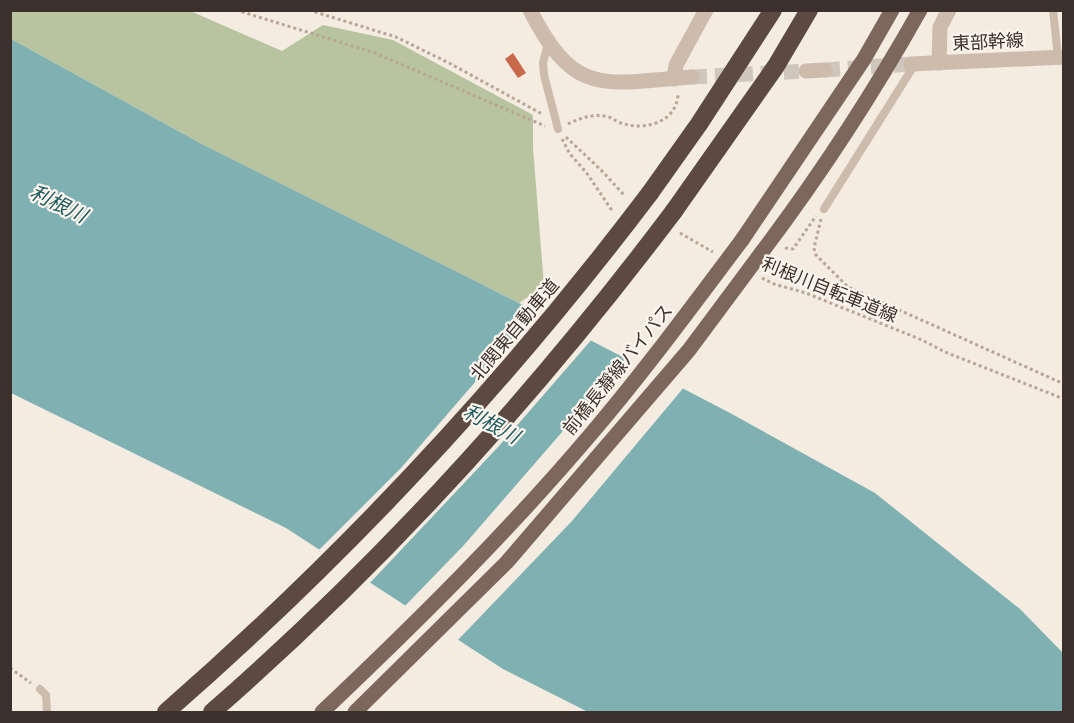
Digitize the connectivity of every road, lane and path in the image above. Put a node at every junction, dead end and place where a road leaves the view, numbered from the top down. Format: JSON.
{"nodes":[{"id":1,"x":236,"y":10,"type":"edge"},
{"id":2,"x":309,"y":10,"type":"edge"},
{"id":3,"x":530,"y":10,"type":"edge"},
{"id":4,"x":706,"y":10,"type":"edge"},
{"id":5,"x":772,"y":10,"type":"edge"},
{"id":6,"x":809,"y":10,"type":"edge"},
{"id":7,"x":892,"y":10,"type":"edge"},
{"id":8,"x":920,"y":10,"type":"edge"},
{"id":9,"x":950,"y":10,"type":"edge"},
{"id":10,"x":1053,"y":10,"type":"edge"},
{"id":11,"x":548,"y":43,"type":"junction"},
{"id":12,"x":1061,"y":57,"type":"edge"},
{"id":13,"x":939,"y":63,"type":"junction"},
{"id":14,"x":913,"y":64,"type":"joint"},
{"id":15,"x":825,"y":70,"type":"tunnel mouth"},
{"id":16,"x":806,"y":71,"type":"tunnel mouth"},
{"id":17,"x":692,"y":77,"type":"tunnel mouth"},
{"id":18,"x":674,"y":79,"type":"junction"},
{"id":19,"x":678,"y":94,"type":"dead end"},
{"id":20,"x":545,"y":115,"type":"dead end"},
{"id":21,"x":558,"y":129,"type":"junction"},
{"id":22,"x":578,"y":149,"type":"dead end"},
{"id":23,"x":629,"y":200,"type":"dead end"},
{"id":24,"x":824,"y":209,"type":"joint"},
{"id":25,"x":613,"y":216,"type":"dead end"},
{"id":26,"x":813,"y":220,"type":"dead end"},
{"id":27,"x":678,"y":232,"type":"dead end"},
{"id":28,"x":783,"y":248,"type":"dead end"},
{"id":29,"x":717,"y":255,"type":"dead end"},
{"id":30,"x":755,"y":274,"type":"dead end"},
{"id":31,"x":1064,"y":384,"type":"edge"},
{"id":32,"x":1064,"y":399,"type":"edge"},
{"id":33,"x":10,"y":668,"type":"edge"},
{"id":34,"x":40,"y":689,"type":"joint"},
{"id":35,"x":47,"y":712,"type":"edge"},
{"id":36,"x":166,"y":712,"type":"edge"},
{"id":37,"x":212,"y":712,"type":"edge"},
{"id":38,"x":322,"y":712,"type":"edge"},
{"id":39,"x":355,"y":712,"type":"edge"}],
"edges":[{"from":1,"to":21,"type":"path"},
{"from":2,"to":20,"type":"path"},
{"from":3,"to":11,"type":"street"},
{"from":4,"to":18,"type":"street"},
{"from":5,"to":36,"type":"highway","name":"北関東自動車道","bridge":true},
{"from":6,"to":37,"type":"highway","bridge":true},
{"from":7,"to":38,"type":"main road","name":"前橋長瀞線バイパス","bridge":true},
{"from":8,"to":39,"type":"main road","bridge":true},
{"from":9,"to":13,"type":"street"},
{"from":10,"to":12,"type":"lane"},
{"from":11,"to":18,"type":"street"},
{"from":11,"to":21,"type":"lane"},
{"from":12,"to":13,"type":"street","name":"東部幹線"},
{"from":13,"to":14,"type":"street","name":"東部幹線"},
{"from":14,"to":24,"type":"lane"},
{"from":15,"to":16,"type":"street"},
{"from":17,"to":18,"type":"street"},
{"from":19,"to":21,"type":"path"},
{"from":21,"to":25,"type":"path"},
{"from":22,"to":23,"type":"path"},
{"from":24,"to":31,"type":"path","name":"利根川自転車道線"},
{"from":26,"to":28,"type":"path"},
{"from":27,"to":29,"type":"path"},
{"from":30,"to":32,"type":"path","name":"利根川自転車道線"},
{"from":33,"to":34,"type":"path"},
{"from":34,"to":35,"type":"lane"}]}
